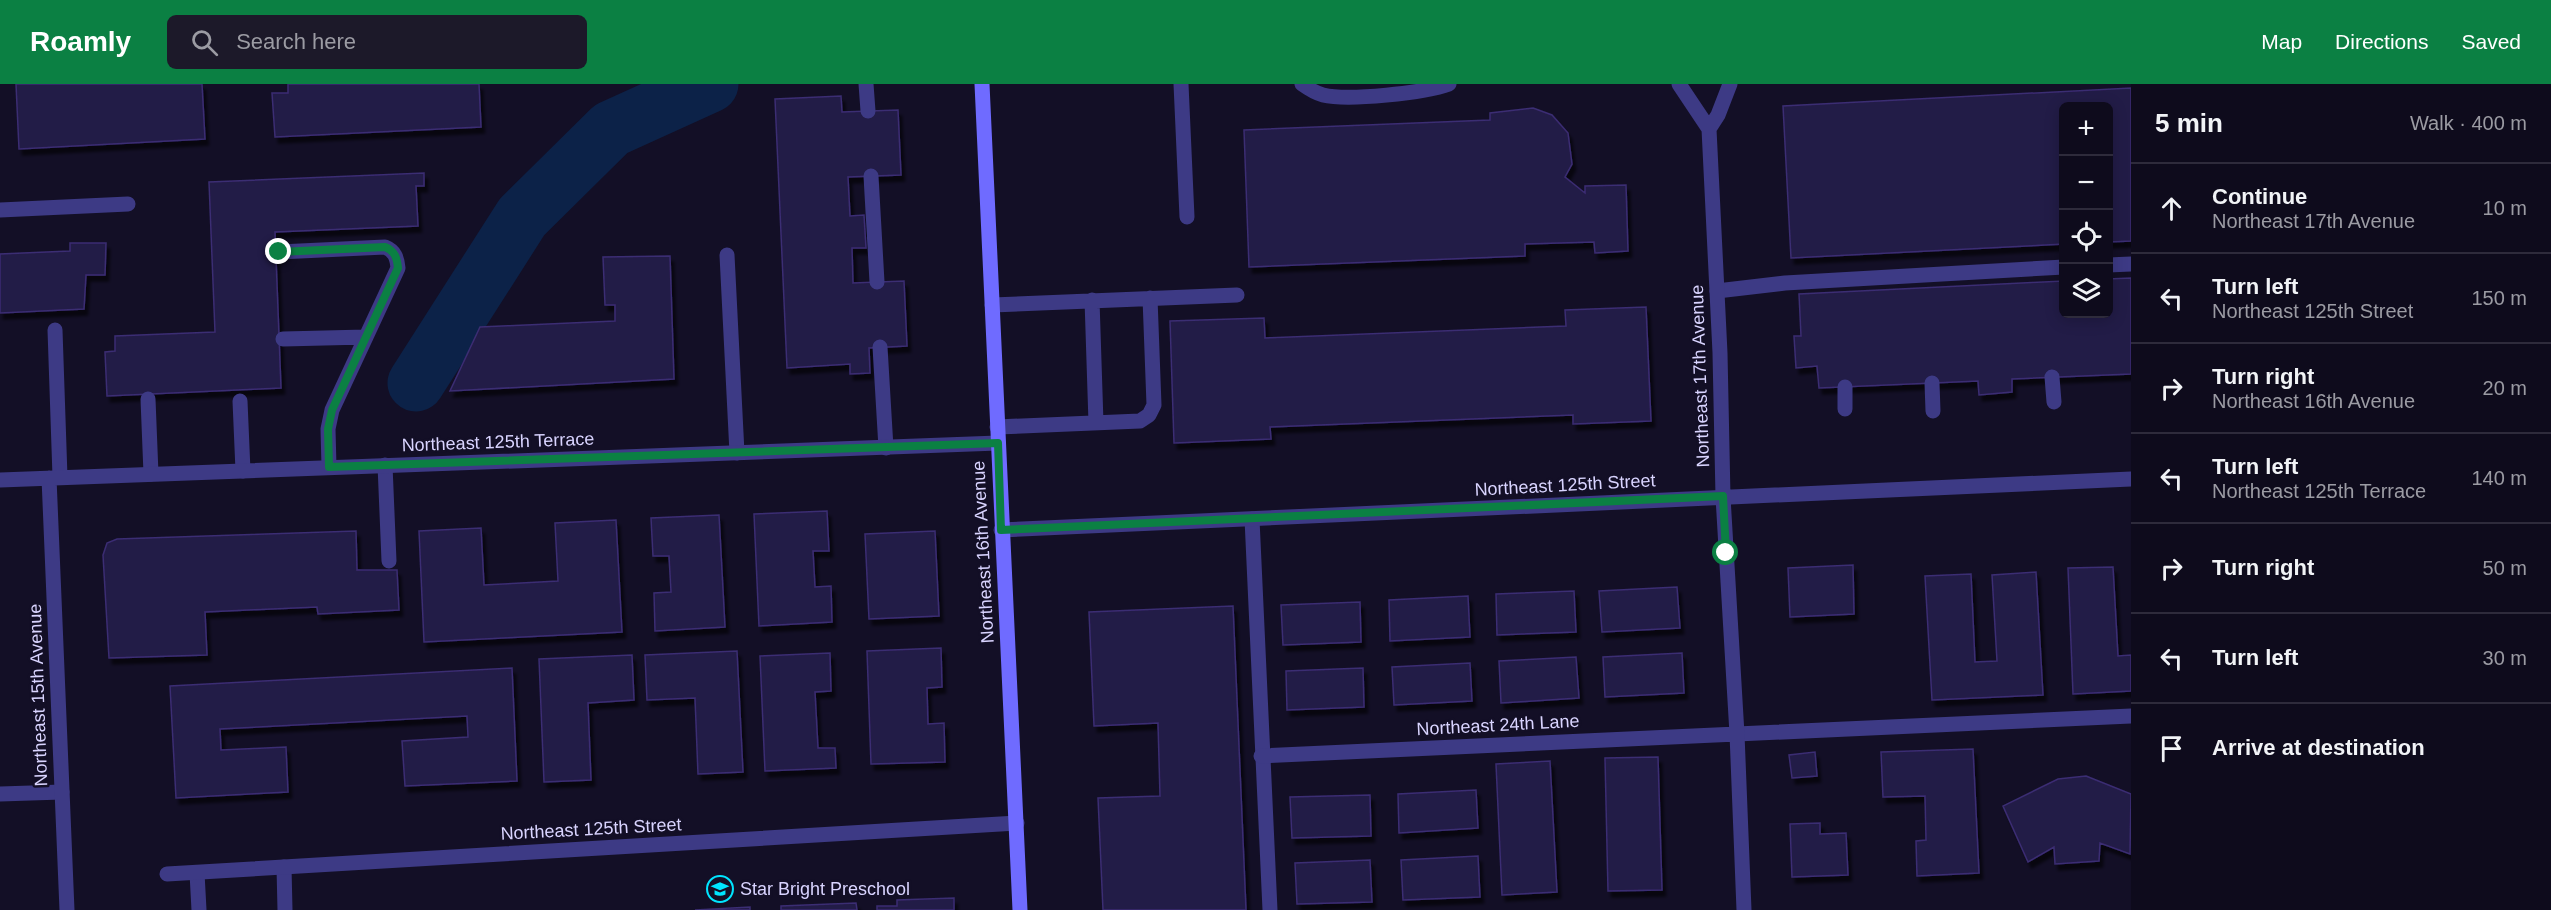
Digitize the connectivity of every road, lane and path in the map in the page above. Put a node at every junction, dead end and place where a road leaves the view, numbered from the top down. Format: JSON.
{"nodes":[{"id":1,"x":866,"y":84,"type":"edge"},
{"id":2,"x":982,"y":84,"type":"edge"},
{"id":3,"x":1181,"y":84,"type":"edge"},
{"id":4,"x":1302,"y":84,"type":"edge"},
{"id":5,"x":1449,"y":84,"type":"edge"},
{"id":6,"x":1679,"y":84,"type":"edge"},
{"id":7,"x":1730,"y":84,"type":"edge"},
{"id":8,"x":868,"y":111,"type":"dead end"},
{"id":9,"x":1709,"y":129,"type":"junction"},
{"id":10,"x":871,"y":176,"type":"dead end"},
{"id":11,"x":128,"y":204,"type":"dead end"},
{"id":12,"x":0,"y":210,"type":"edge"},
{"id":13,"x":1187,"y":217,"type":"dead end"},
{"id":14,"x":279,"y":252,"type":"dead end"},
{"id":15,"x":727,"y":255,"type":"dead end"},
{"id":16,"x":2131,"y":264,"type":"edge"},
{"id":17,"x":2113,"y":265,"type":"edge"},
{"id":18,"x":2059,"y":269,"type":"edge"},
{"id":19,"x":877,"y":282,"type":"dead end"},
{"id":20,"x":1717,"y":291,"type":"junction"},
{"id":21,"x":1237,"y":295,"type":"dead end"},
{"id":22,"x":1150,"y":298,"type":"junction"},
{"id":23,"x":1092,"y":300,"type":"junction"},
{"id":24,"x":992,"y":305,"type":"junction"},
{"id":25,"x":55,"y":330,"type":"dead end"},
{"id":26,"x":366,"y":337,"type":"junction"},
{"id":27,"x":283,"y":339,"type":"dead end"},
{"id":28,"x":880,"y":347,"type":"dead end"},
{"id":29,"x":2052,"y":377,"type":"dead end"},
{"id":30,"x":1932,"y":383,"type":"dead end"},
{"id":31,"x":1845,"y":387,"type":"dead end"},
{"id":32,"x":148,"y":399,"type":"dead end"},
{"id":33,"x":240,"y":401,"type":"dead end"},
{"id":34,"x":2054,"y":402,"type":"dead end"},
{"id":35,"x":1845,"y":409,"type":"dead end"},
{"id":36,"x":1933,"y":411,"type":"dead end"},
{"id":37,"x":1096,"y":423,"type":"junction"},
{"id":38,"x":997,"y":427,"type":"junction"},
{"id":39,"x":998,"y":443,"type":"junction"},
{"id":40,"x":886,"y":448,"type":"junction"},
{"id":41,"x":737,"y":453,"type":"junction"},
{"id":42,"x":385,"y":465,"type":"junction"},
{"id":43,"x":329,"y":467,"type":"junction"},
{"id":44,"x":243,"y":471,"type":"junction"},
{"id":45,"x":151,"y":474,"type":"junction"},
{"id":46,"x":54,"y":478,"type":"junction"},
{"id":47,"x":2131,"y":479,"type":"edge"},
{"id":48,"x":0,"y":480,"type":"edge"},
{"id":49,"x":1723,"y":496,"type":"junction"},
{"id":50,"x":1252,"y":519,"type":"junction"},
{"id":51,"x":1001,"y":530,"type":"junction"},
{"id":52,"x":389,"y":561,"type":"dead end"},
{"id":53,"x":2131,"y":716,"type":"edge"},
{"id":54,"x":1737,"y":734,"type":"junction"},
{"id":55,"x":1261,"y":756,"type":"junction"},
{"id":56,"x":62,"y":792,"type":"junction"},
{"id":57,"x":0,"y":794,"type":"edge"},
{"id":58,"x":1017,"y":823,"type":"junction"},
{"id":59,"x":284,"y":867,"type":"junction"},
{"id":60,"x":197,"y":873,"type":"junction"},
{"id":61,"x":167,"y":874,"type":"dead end"},
{"id":62,"x":67,"y":910,"type":"edge"},
{"id":63,"x":199,"y":910,"type":"edge"},
{"id":64,"x":285,"y":910,"type":"edge"},
{"id":65,"x":1020,"y":910,"type":"edge"},
{"id":66,"x":1270,"y":910,"type":"edge"},
{"id":67,"x":1744,"y":910,"type":"edge"}],
"edges":[{"from":1,"to":8,"type":"street"},
{"from":2,"to":24,"type":"street","name":"Northeast 16th Avenue"},
{"from":3,"to":13,"type":"street"},
{"from":4,"to":5,"type":"street"},
{"from":6,"to":9,"type":"street"},
{"from":7,"to":9,"type":"street"},
{"from":9,"to":20,"type":"street","name":"Northeast 17th Avenue"},
{"from":10,"to":19,"type":"street"},
{"from":11,"to":12,"type":"street"},
{"from":14,"to":26,"type":"street"},
{"from":15,"to":41,"type":"street"},
{"from":16,"to":17,"type":"street"},
{"from":18,"to":20,"type":"street"},
{"from":20,"to":49,"type":"street","name":"Northeast 17th Avenue"},
{"from":21,"to":22,"type":"street"},
{"from":22,"to":23,"type":"street"},
{"from":22,"to":37,"type":"street"},
{"from":23,"to":24,"type":"street"},
{"from":23,"to":37,"type":"street"},
{"from":24,"to":38,"type":"street","name":"Northeast 16th Avenue"},
{"from":25,"to":46,"type":"street","name":"Northeast 15th Avenue"},
{"from":26,"to":27,"type":"street"},
{"from":26,"to":43,"type":"street"},
{"from":28,"to":40,"type":"street"},
{"from":29,"to":34,"type":"street"},
{"from":30,"to":36,"type":"street"},
{"from":31,"to":35,"type":"street"},
{"from":32,"to":45,"type":"street"},
{"from":33,"to":44,"type":"street"},
{"from":37,"to":38,"type":"street"},
{"from":38,"to":39,"type":"street","name":"Northeast 16th Avenue"},
{"from":39,"to":40,"type":"street","name":"Northeast 125th Terrace"},
{"from":39,"to":51,"type":"street","name":"Northeast 16th Avenue"},
{"from":40,"to":41,"type":"street","name":"Northeast 125th Terrace"},
{"from":41,"to":42,"type":"street","name":"Northeast 125th Terrace"},
{"from":42,"to":43,"type":"street","name":"Northeast 125th Terrace"},
{"from":42,"to":52,"type":"street"},
{"from":43,"to":44,"type":"street","name":"Northeast 125th Terrace"},
{"from":44,"to":45,"type":"street","name":"Northeast 125th Terrace"},
{"from":45,"to":46,"type":"street","name":"Northeast 125th Terrace"},
{"from":46,"to":48,"type":"street","name":"Northeast 125th Terrace"},
{"from":46,"to":56,"type":"street","name":"Northeast 15th Avenue"},
{"from":47,"to":49,"type":"street","name":"Northeast 125th Street"},
{"from":49,"to":50,"type":"street","name":"Northeast 125th Street"},
{"from":49,"to":54,"type":"street","name":"Northeast 17th Avenue"},
{"from":50,"to":51,"type":"street","name":"Northeast 125th Street"},
{"from":50,"to":55,"type":"street"},
{"from":51,"to":58,"type":"street","name":"Northeast 16th Avenue"},
{"from":53,"to":54,"type":"street","name":"Northeast 24th Lane"},
{"from":54,"to":55,"type":"street","name":"Northeast 24th Lane"},
{"from":54,"to":67,"type":"street","name":"Northeast 17th Avenue"},
{"from":55,"to":66,"type":"street"},
{"from":56,"to":57,"type":"street"},
{"from":56,"to":62,"type":"street","name":"Northeast 15th Avenue"},
{"from":58,"to":59,"type":"street","name":"Northeast 125th Street"},
{"from":58,"to":65,"type":"street","name":"Northeast 16th Avenue"},
{"from":59,"to":60,"type":"street","name":"Northeast 125th Street"},
{"from":59,"to":64,"type":"street"},
{"from":60,"to":61,"type":"street","name":"Northeast 125th Street"},
{"from":60,"to":63,"type":"street"}]}
